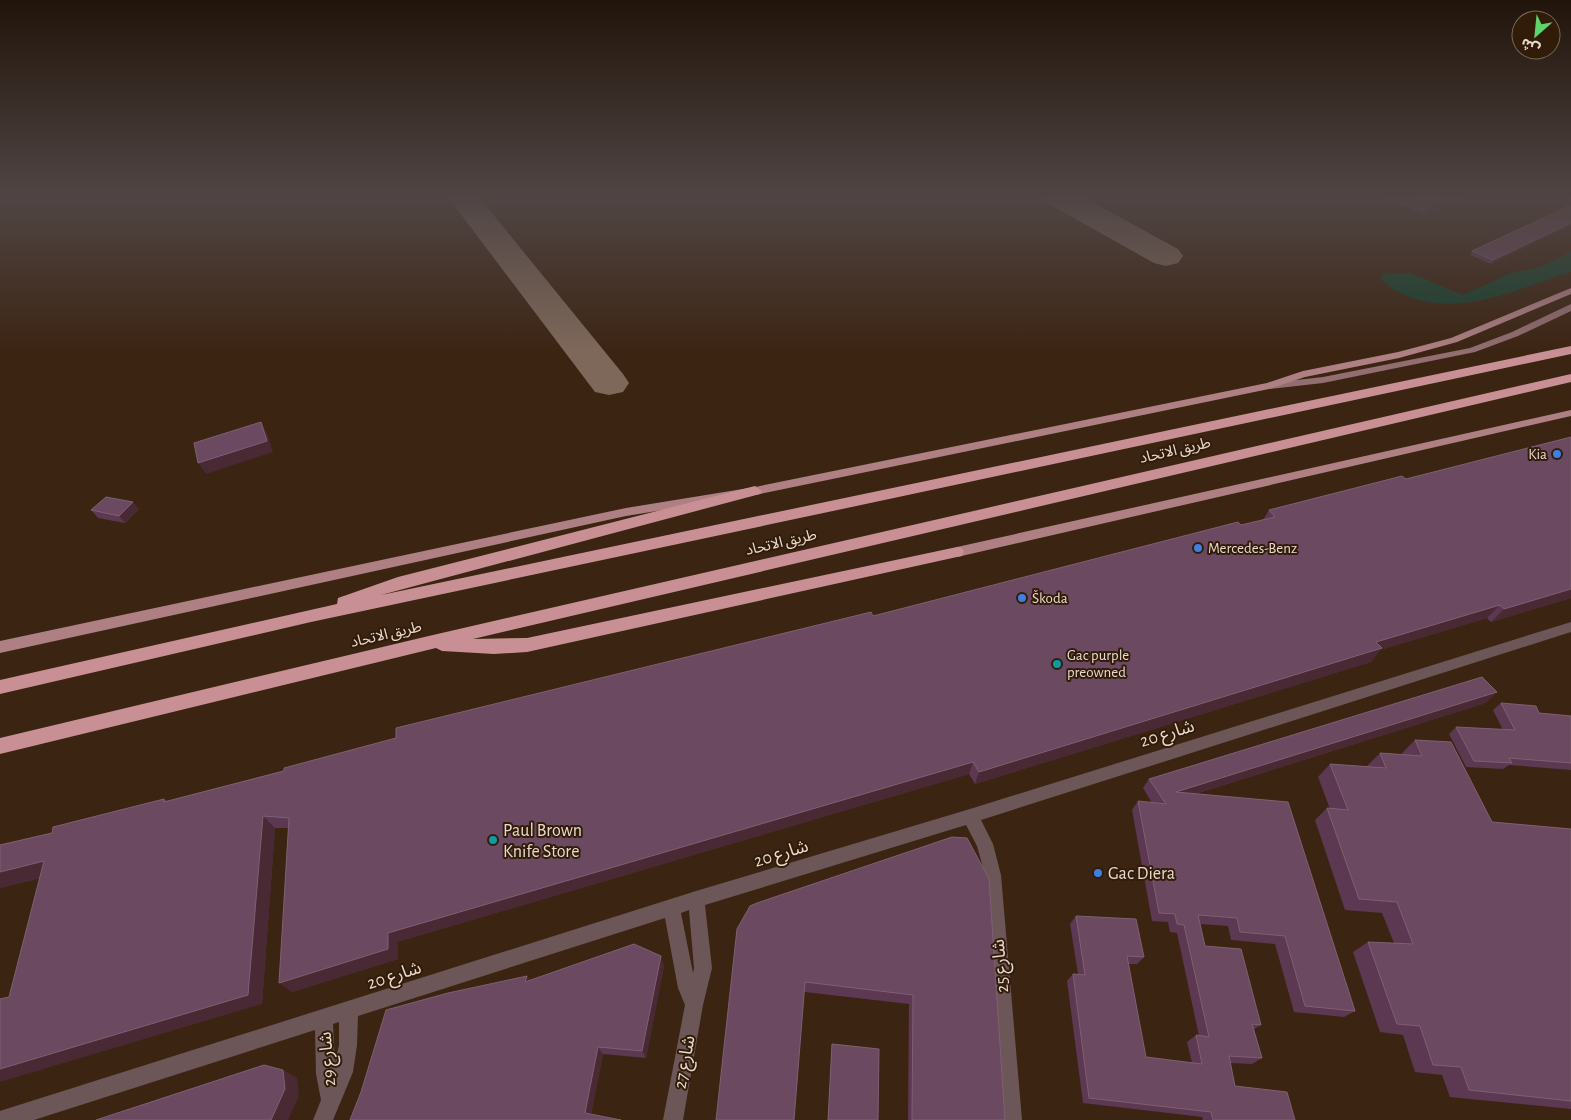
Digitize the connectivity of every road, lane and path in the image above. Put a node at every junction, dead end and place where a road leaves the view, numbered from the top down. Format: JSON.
{"nodes":[{"id":1,"x":1571,"y":291,"type":"edge"},
{"id":2,"x":1571,"y":307,"type":"edge"},
{"id":3,"x":1571,"y":350,"type":"edge"},
{"id":4,"x":1571,"y":378,"type":"edge"},
{"id":5,"x":1269,"y":386,"type":"junction"},
{"id":6,"x":1571,"y":414,"type":"edge"},
{"id":7,"x":755,"y":492,"type":"junction"},
{"id":8,"x":957,"y":552,"type":"joint"},
{"id":9,"x":311,"y":616,"type":"junction"},
{"id":10,"x":1571,"y":627,"type":"edge"},
{"id":11,"x":433,"y":642,"type":"junction"},
{"id":12,"x":0,"y":648,"type":"edge"},
{"id":13,"x":0,"y":687,"type":"edge"},
{"id":14,"x":0,"y":746,"type":"edge"},
{"id":15,"x":970,"y":816,"type":"junction"},
{"id":16,"x":696,"y":900,"type":"junction"},
{"id":17,"x":671,"y":907,"type":"junction"},
{"id":18,"x":694,"y":1005,"type":"junction"},
{"id":19,"x":349,"y":1011,"type":"junction"},
{"id":20,"x":324,"y":1019,"type":"junction"},
{"id":21,"x":331,"y":1100,"type":"junction"},
{"id":22,"x":3,"y":1120,"type":"edge"},
{"id":23,"x":323,"y":1120,"type":"edge"},
{"id":24,"x":674,"y":1120,"type":"edge"},
{"id":25,"x":1012,"y":1120,"type":"edge"}],
"edges":[{"from":1,"to":5,"type":"main road"},
{"from":2,"to":5,"type":"main road"},
{"from":3,"to":9,"type":"highway","name":"طريق الاتحاد"},
{"from":4,"to":11,"type":"highway","name":"طريق الاتحاد"},
{"from":5,"to":7,"type":"main road"},
{"from":6,"to":8,"type":"main road"},
{"from":7,"to":9,"type":"highway"},
{"from":7,"to":12,"type":"main road"},
{"from":8,"to":11,"type":"highway"},
{"from":9,"to":13,"type":"highway","name":"طريق الاتحاد"},
{"from":10,"to":15,"type":"street","name":"شارع 20"},
{"from":11,"to":14,"type":"highway","name":"طريق الاتحاد"},
{"from":15,"to":16,"type":"street","name":"شارع 20"},
{"from":15,"to":25,"type":"street","name":"شارع 25"},
{"from":16,"to":17,"type":"street","name":"شارع 20"},
{"from":16,"to":18,"type":"street","name":"شارع 27"},
{"from":17,"to":18,"type":"street","name":"شارع 27"},
{"from":17,"to":19,"type":"street","name":"شارع 20"},
{"from":18,"to":24,"type":"street","name":"شارع 27"},
{"from":19,"to":20,"type":"street","name":"شارع 20"},
{"from":19,"to":21,"type":"street","name":"شارع 29"},
{"from":20,"to":21,"type":"street","name":"شارع 29"},
{"from":20,"to":22,"type":"street","name":"شارع 20"},
{"from":21,"to":23,"type":"street","name":"شارع 29"}]}
